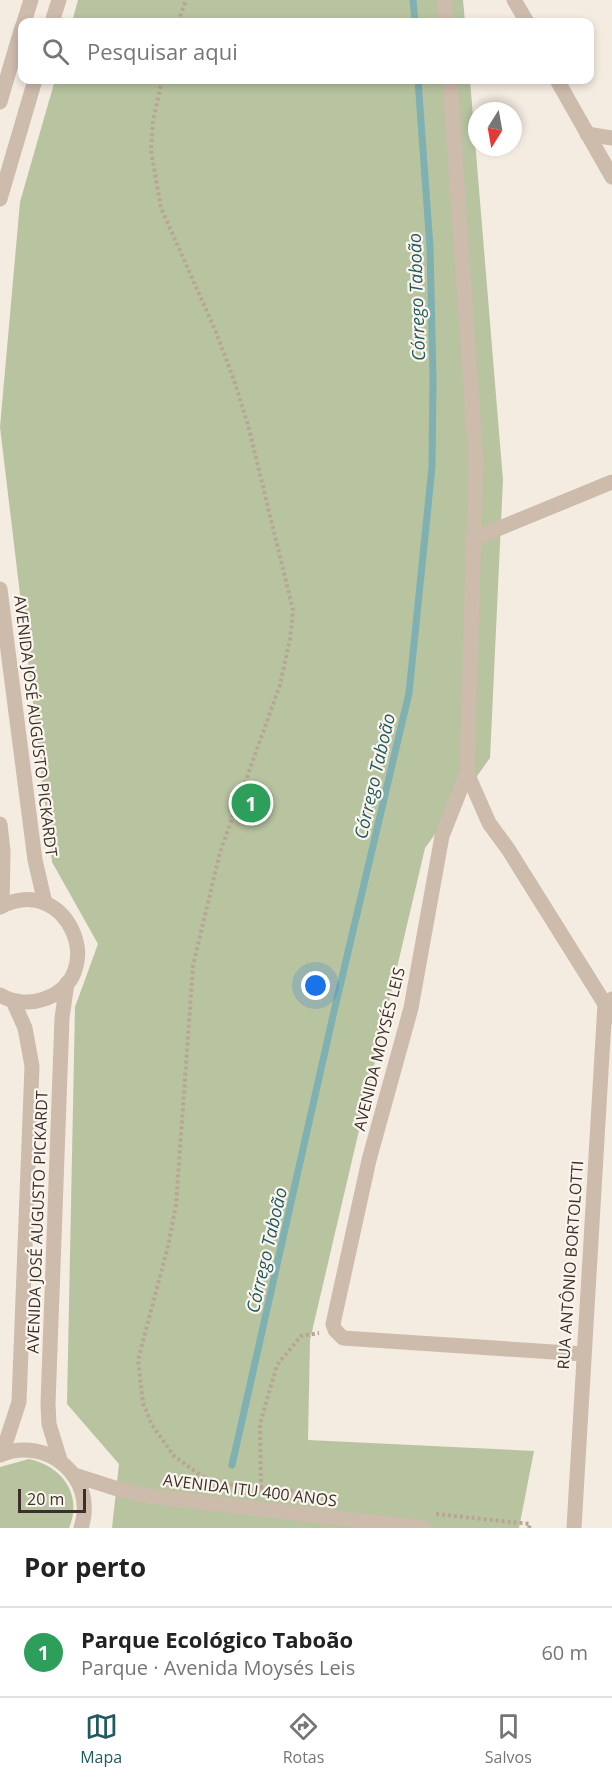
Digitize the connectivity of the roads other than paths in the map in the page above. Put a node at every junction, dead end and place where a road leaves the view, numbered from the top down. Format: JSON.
{"nodes":[{"id":1,"x":31,"y":0,"type":"edge"},
{"id":2,"x":58,"y":0,"type":"edge"},
{"id":3,"x":444,"y":0,"type":"edge"},
{"id":4,"x":514,"y":0,"type":"edge"},
{"id":5,"x":25,"y":18,"type":"edge"},
{"id":6,"x":53,"y":18,"type":"edge"},
{"id":7,"x":446,"y":18,"type":"edge"},
{"id":8,"x":525,"y":18,"type":"edge"},
{"id":9,"x":18,"y":41,"type":"edge"},
{"id":10,"x":34,"y":84,"type":"edge"},
{"id":11,"x":450,"y":84,"type":"edge"},
{"id":12,"x":560,"y":84,"type":"edge"},
{"id":13,"x":0,"y":102,"type":"edge"},
{"id":14,"x":587,"y":134,"type":"junction"},
{"id":15,"x":612,"y":138,"type":"edge"},
{"id":16,"x":612,"y":177,"type":"edge"},
{"id":17,"x":0,"y":199,"type":"edge"},
{"id":18,"x":612,"y":482,"type":"edge"},
{"id":19,"x":473,"y":539,"type":"junction"},
{"id":20,"x":0,"y":589,"type":"edge"},
{"id":21,"x":467,"y":773,"type":"junction"},
{"id":22,"x":0,"y":824,"type":"edge"},
{"id":23,"x":45,"y":903,"type":"junction"},
{"id":24,"x":1,"y":907,"type":"edge"},
{"id":25,"x":68,"y":983,"type":"junction"},
{"id":26,"x":6,"y":998,"type":"edge"},
{"id":27,"x":610,"y":1007,"type":"edge"},
{"id":28,"x":583,"y":1354,"type":"junction"},
{"id":29,"x":1,"y":1455,"type":"edge"},
{"id":30,"x":60,"y":1461,"type":"junction"},
{"id":31,"x":74,"y":1475,"type":"junction"},
{"id":32,"x":81,"y":1528,"type":"edge"},
{"id":33,"x":423,"y":1528,"type":"edge"},
{"id":34,"x":574,"y":1528,"type":"edge"}],
"edges":[{"from":1,"to":5,"type":"street"},
{"from":2,"to":6,"type":"street"},
{"from":3,"to":7,"type":"street"},
{"from":4,"to":8,"type":"street"},
{"from":9,"to":13,"type":"street"},
{"from":10,"to":17,"type":"street"},
{"from":11,"to":19,"type":"street"},
{"from":12,"to":14,"type":"street"},
{"from":14,"to":15,"type":"street"},
{"from":14,"to":16,"type":"street"},
{"from":18,"to":19,"type":"street"},
{"from":19,"to":21,"type":"street"},
{"from":20,"to":23,"type":"street","name":"AVENIDA JOSÉ AUGUSTO PICKARDT"},
{"from":21,"to":27,"type":"street"},
{"from":21,"to":28,"type":"street","name":"AVENIDA MOYSÉS LEIS"},
{"from":22,"to":24,"type":"street"},
{"from":23,"to":24,"type":"street"},
{"from":23,"to":25,"type":"street","name":"AVENIDA JOSÉ AUGUSTO PICKARDT"},
{"from":25,"to":26,"type":"street"},
{"from":25,"to":30,"type":"street","name":"AVENIDA JOSÉ AUGUSTO PICKARDT"},
{"from":26,"to":29,"type":"street","name":"AVENIDA JOSÉ AUGUSTO PICKARDT"},
{"from":27,"to":28,"type":"street","name":"RUA ANTÔNIO BORTOLOTTI"},
{"from":28,"to":34,"type":"street","name":"RUA ANTÔNIO BORTOLOTTI"},
{"from":29,"to":30,"type":"street"},
{"from":30,"to":31,"type":"street"},
{"from":31,"to":32,"type":"street"},
{"from":31,"to":33,"type":"street","name":"AVENIDA ITU 400 ANOS"}]}
